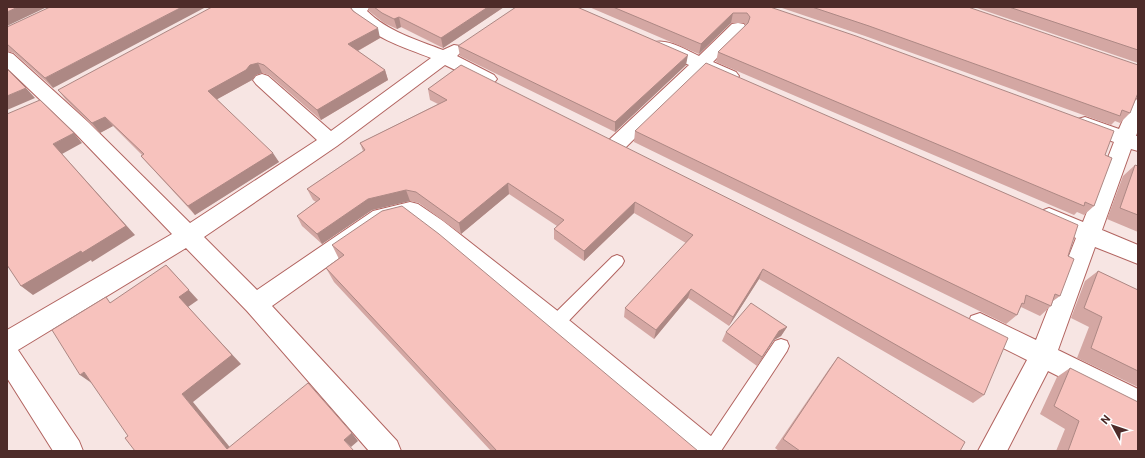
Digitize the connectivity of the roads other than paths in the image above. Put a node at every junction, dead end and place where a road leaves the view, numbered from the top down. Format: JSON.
{"nodes":[{"id":1,"x":362,"y":7,"type":"edge"},
{"id":2,"x":738,"y":28,"type":"dead end"},
{"id":3,"x":644,"y":38,"type":"edge"},
{"id":4,"x":468,"y":40,"type":"edge"},
{"id":5,"x":444,"y":57,"type":"junction"},
{"id":6,"x":7,"y":58,"type":"edge"},
{"id":7,"x":702,"y":64,"type":"junction"},
{"id":8,"x":262,"y":80,"type":"dead end"},
{"id":9,"x":745,"y":83,"type":"edge"},
{"id":10,"x":506,"y":89,"type":"edge"},
{"id":11,"x":58,"y":95,"type":"junction"},
{"id":12,"x":1138,"y":105,"type":"edge"},
{"id":13,"x":31,"y":109,"type":"edge"},
{"id":14,"x":1073,"y":120,"type":"edge"},
{"id":15,"x":330,"y":141,"type":"junction"},
{"id":16,"x":1132,"y":141,"type":"edge"},
{"id":17,"x":618,"y":144,"type":"edge"},
{"id":18,"x":1032,"y":209,"type":"edge"},
{"id":19,"x":1090,"y":235,"type":"junction"},
{"id":20,"x":188,"y":236,"type":"junction"},
{"id":21,"x":1138,"y":255,"type":"edge"},
{"id":22,"x":617,"y":261,"type":"dead end"},
{"id":23,"x":255,"y":304,"type":"junction"},
{"id":24,"x":965,"y":317,"type":"edge"},
{"id":25,"x":555,"y":324,"type":"junction"},
{"id":26,"x":7,"y":343,"type":"edge"},
{"id":27,"x":781,"y":346,"type":"dead end"},
{"id":28,"x":7,"y":355,"type":"edge"},
{"id":29,"x":1043,"y":356,"type":"junction"},
{"id":30,"x":1138,"y":403,"type":"edge"},
{"id":31,"x":68,"y":451,"type":"edge"},
{"id":32,"x":387,"y":451,"type":"edge"},
{"id":33,"x":707,"y":451,"type":"edge"},
{"id":34,"x":711,"y":451,"type":"edge"},
{"id":35,"x":992,"y":451,"type":"edge"}],
"edges":[{"from":1,"to":5,"type":"street"},
{"from":2,"to":7,"type":"street"},
{"from":3,"to":7,"type":"street"},
{"from":4,"to":5,"type":"street"},
{"from":5,"to":10,"type":"street"},
{"from":5,"to":15,"type":"street"},
{"from":6,"to":11,"type":"street"},
{"from":7,"to":9,"type":"street"},
{"from":7,"to":17,"type":"street"},
{"from":8,"to":15,"type":"street"},
{"from":11,"to":13,"type":"street"},
{"from":11,"to":20,"type":"street"},
{"from":12,"to":16,"type":"street"},
{"from":14,"to":16,"type":"street"},
{"from":15,"to":20,"type":"street"},
{"from":16,"to":19,"type":"street"},
{"from":18,"to":19,"type":"street"},
{"from":19,"to":21,"type":"street"},
{"from":19,"to":29,"type":"street"},
{"from":20,"to":23,"type":"street"},
{"from":20,"to":26,"type":"street"},
{"from":22,"to":25,"type":"lane"},
{"from":23,"to":25,"type":"street"},
{"from":23,"to":32,"type":"street"},
{"from":24,"to":29,"type":"street"},
{"from":25,"to":33,"type":"street"},
{"from":27,"to":34,"type":"lane"},
{"from":28,"to":31,"type":"street"},
{"from":29,"to":30,"type":"street"},
{"from":29,"to":35,"type":"street"}]}
